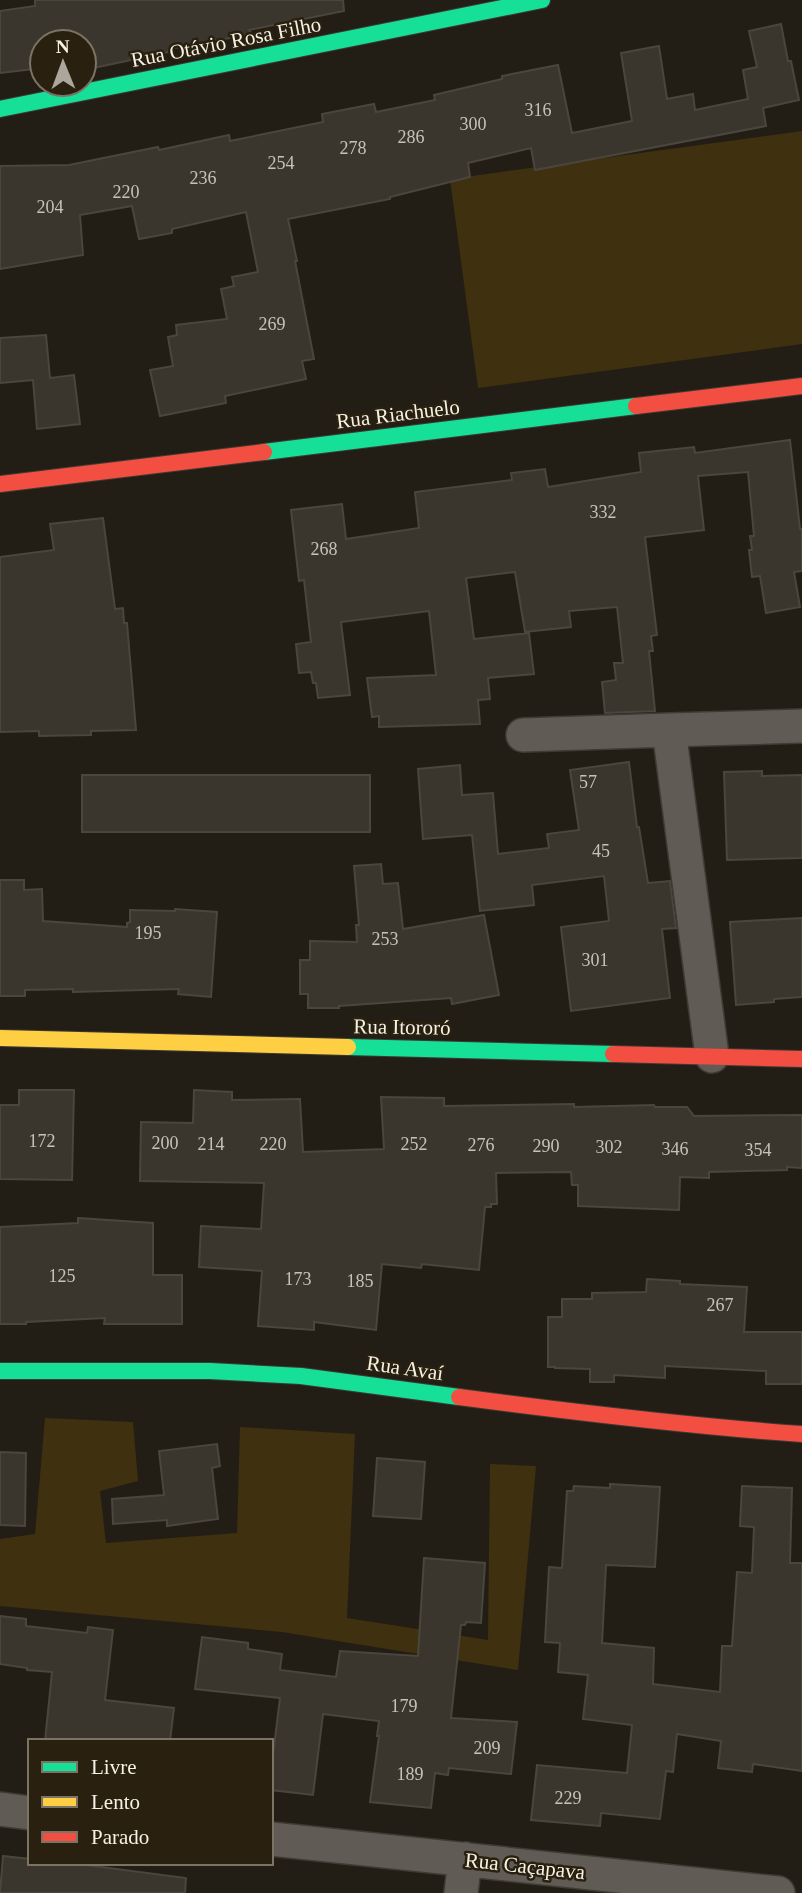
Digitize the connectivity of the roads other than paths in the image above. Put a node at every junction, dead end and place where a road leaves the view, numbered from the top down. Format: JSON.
{"nodes":[{"id":1,"x":542,"y":0,"type":"edge"},
{"id":2,"x":0,"y":109,"type":"edge"},
{"id":3,"x":802,"y":386,"type":"edge"},
{"id":4,"x":0,"y":484,"type":"edge"},
{"id":5,"x":802,"y":726,"type":"edge"},
{"id":6,"x":669,"y":730,"type":"junction"},
{"id":7,"x":523,"y":735,"type":"dead end"},
{"id":8,"x":0,"y":1038,"type":"edge"},
{"id":9,"x":712,"y":1056,"type":"junction"},
{"id":10,"x":802,"y":1059,"type":"edge"},
{"id":11,"x":0,"y":1371,"type":"edge"},
{"id":12,"x":802,"y":1434,"type":"edge"},
{"id":13,"x":0,"y":1810,"type":"edge"},
{"id":14,"x":28,"y":1813,"type":"edge"},
{"id":15,"x":273,"y":1839,"type":"edge"},
{"id":16,"x":465,"y":1859,"type":"junction"},
{"id":17,"x":461,"y":1893,"type":"edge"},
{"id":18,"x":779,"y":1893,"type":"edge"}],
"edges":[{"from":1,"to":2,"type":"street","name":"Rua Otávio Rosa Filho"},
{"from":3,"to":4,"type":"street","name":"Rua Riachuelo"},
{"from":5,"to":6,"type":"street"},
{"from":6,"to":7,"type":"street"},
{"from":6,"to":9,"type":"street"},
{"from":8,"to":9,"type":"street","name":"Rua Itororó"},
{"from":9,"to":10,"type":"street","name":"Rua Itororó"},
{"from":11,"to":12,"type":"street","name":"Rua Avaí"},
{"from":13,"to":14,"type":"street"},
{"from":15,"to":16,"type":"street","name":"Rua Caçapava"},
{"from":16,"to":17,"type":"street"},
{"from":16,"to":18,"type":"street","name":"Rua Caçapava"}]}
